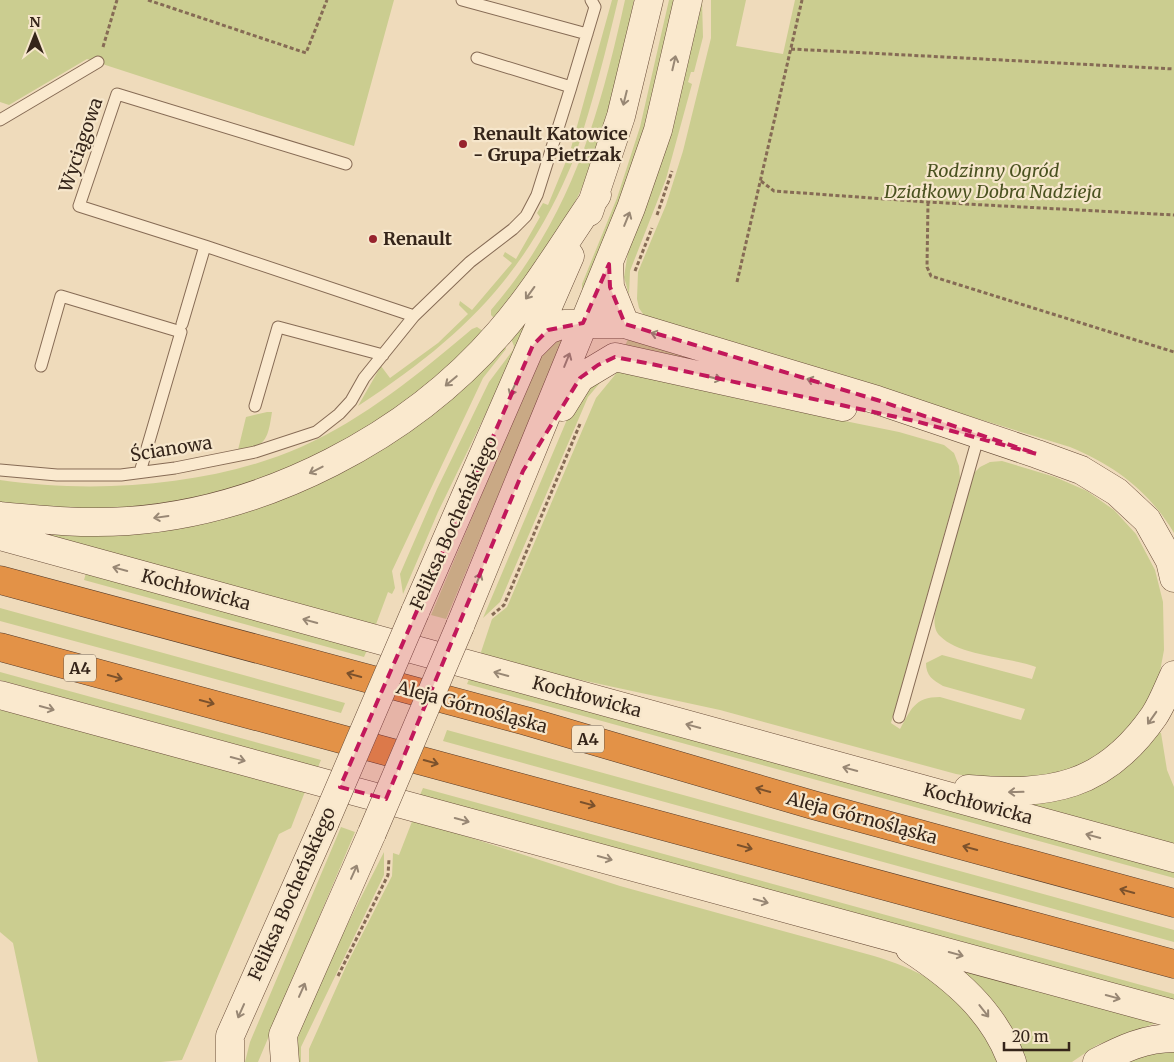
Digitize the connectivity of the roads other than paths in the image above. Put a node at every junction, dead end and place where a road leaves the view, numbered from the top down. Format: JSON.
{"nodes":[{"id":1,"x":462,"y":0,"type":"edge"},
{"id":2,"x":591,"y":0,"type":"edge"},
{"id":3,"x":650,"y":0,"type":"edge"},
{"id":4,"x":688,"y":0,"type":"edge"},
{"id":5,"x":587,"y":34,"type":"junction"},
{"id":6,"x":476,"y":58,"type":"dead end"},
{"id":7,"x":98,"y":62,"type":"road end"},
{"id":8,"x":571,"y":87,"type":"junction"},
{"id":9,"x":0,"y":120,"type":"edge"},
{"id":10,"x":346,"y":164,"type":"dead end"},
{"id":11,"x":597,"y":195,"type":"junction"},
{"id":12,"x":205,"y":246,"type":"junction"},
{"id":13,"x":609,"y":264,"type":"junction"},
{"id":14,"x":414,"y":316,"type":"junction"},
{"id":15,"x":583,"y":323,"type":"junction"},
{"id":16,"x":182,"y":324,"type":"dead end"},
{"id":17,"x":625,"y":324,"type":"junction"},
{"id":18,"x":533,"y":345,"type":"junction"},
{"id":19,"x":383,"y":355,"type":"junction"},
{"id":20,"x":41,"y":366,"type":"dead end"},
{"id":21,"x":255,"y":406,"type":"dead end"},
{"id":22,"x":978,"y":438,"type":"junction"},
{"id":23,"x":1037,"y":454,"type":"junction"},
{"id":24,"x":0,"y":470,"type":"edge"},
{"id":25,"x":523,"y":471,"type":"junction"},
{"id":26,"x":140,"y":472,"type":"junction"},
{"id":27,"x":0,"y":516,"type":"edge"},
{"id":28,"x":0,"y":536,"type":"edge"},
{"id":29,"x":1174,"y":578,"type":"edge"},
{"id":30,"x":0,"y":580,"type":"edge"},
{"id":31,"x":0,"y":646,"type":"edge"},
{"id":32,"x":1174,"y":675,"type":"edge"},
{"id":33,"x":0,"y":695,"type":"edge"},
{"id":34,"x":900,"y":717,"type":"dead end"},
{"id":35,"x":897,"y":782,"type":"junction"},
{"id":36,"x":1174,"y":858,"type":"edge"},
{"id":37,"x":1174,"y":903,"type":"edge"},
{"id":38,"x":892,"y":937,"type":"junction"},
{"id":39,"x":1174,"y":964,"type":"edge"},
{"id":40,"x":1174,"y":1014,"type":"edge"},
{"id":41,"x":1174,"y":1038,"type":"edge"},
{"id":42,"x":230,"y":1049,"type":"edge"},
{"id":43,"x":286,"y":1062,"type":"edge"},
{"id":44,"x":1012,"y":1062,"type":"edge"},
{"id":45,"x":1097,"y":1062,"type":"edge"}],
"edges":[{"from":1,"to":5,"type":"lane"},
{"from":2,"to":5,"type":"lane","name":"Ścianowa"},
{"from":3,"to":11,"type":"main road","name":"Feliksa Bocheńskiego","one_way":true},
{"from":13,"to":4,"type":"main road","one_way":true},
{"from":5,"to":8,"type":"lane","name":"Ścianowa"},
{"from":6,"to":8,"type":"lane"},
{"from":7,"to":9,"type":"lane"},
{"from":8,"to":14,"type":"lane","name":"Ścianowa"},
{"from":10,"to":12,"type":"lane","name":"Wyciągowa"},
{"from":11,"to":18,"type":"main road","name":"Feliksa Bocheńskiego"},
{"from":11,"to":27,"type":"main road","one_way":true},
{"from":12,"to":14,"type":"lane"},
{"from":12,"to":16,"type":"lane"},
{"from":13,"to":15,"type":"main road"},
{"from":13,"to":17,"type":"main road"},
{"from":14,"to":19,"type":"lane","name":"Ścianowa"},
{"from":15,"to":17,"type":"main road"},
{"from":15,"to":18,"type":"main road"},
{"from":25,"to":15,"type":"main road","one_way":true},
{"from":23,"to":17,"type":"main road","one_way":true},
{"from":18,"to":42,"type":"main road","name":"Feliksa Bocheńskiego","one_way":true,"bridge":true},
{"from":19,"to":21,"type":"lane"},
{"from":19,"to":26,"type":"lane","name":"Ścianowa"},
{"from":20,"to":26,"type":"lane"},
{"from":22,"to":23,"type":"main road"},
{"from":25,"to":22,"type":"main road","one_way":true},
{"from":22,"to":34,"type":"lane"},
{"from":23,"to":29,"type":"main road"},
{"from":24,"to":26,"type":"lane","name":"Ścianowa"},
{"from":43,"to":25,"type":"main road","one_way":true,"bridge":true},
{"from":35,"to":28,"type":"main road","name":"Kochłowicka","one_way":true},
{"from":37,"to":30,"type":"highway","name":"Aleja Górnośląska","number":"A4","one_way":true},
{"from":31,"to":39,"type":"highway","number":"A4","one_way":true},
{"from":32,"to":35,"type":"main road","one_way":true},
{"from":33,"to":38,"type":"main road","one_way":true},
{"from":36,"to":35,"type":"main road","name":"Kochłowicka","one_way":true},
{"from":38,"to":40,"type":"main road","one_way":true},
{"from":38,"to":44,"type":"main road","one_way":true},
{"from":41,"to":45,"type":"main road"}]}
